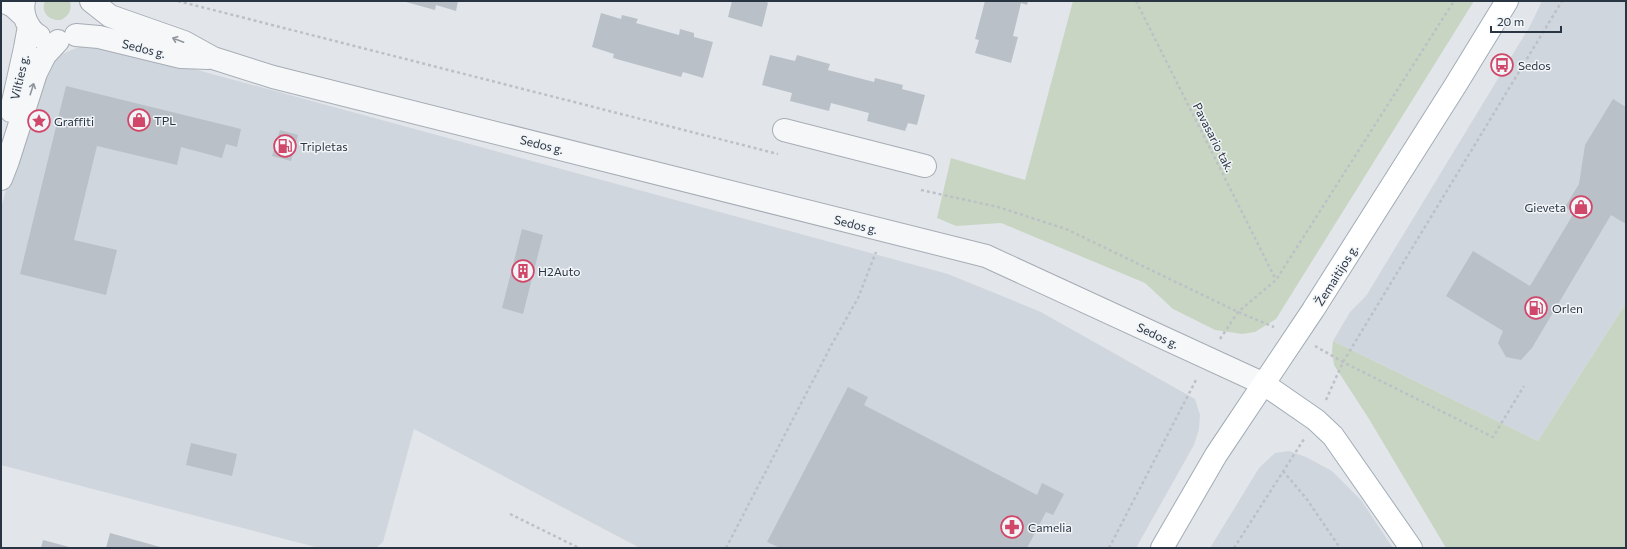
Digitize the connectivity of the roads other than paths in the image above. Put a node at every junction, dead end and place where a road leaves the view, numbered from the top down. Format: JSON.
{"nodes":[{"id":1,"x":2,"y":1,"type":"edge"},
{"id":2,"x":90,"y":1,"type":"edge"},
{"id":3,"x":1507,"y":1,"type":"edge"},
{"id":4,"x":26,"y":14,"type":"edge"},
{"id":5,"x":67,"y":38,"type":"junction"},
{"id":6,"x":213,"y":58,"type":"junction"},
{"id":7,"x":784,"y":130,"type":"dead end"},
{"id":8,"x":1,"y":151,"type":"edge"},
{"id":9,"x":925,"y":166,"type":"dead end"},
{"id":10,"x":1,"y":179,"type":"edge"},
{"id":11,"x":1264,"y":384,"type":"junction"},
{"id":12,"x":1162,"y":548,"type":"edge"},
{"id":13,"x":1412,"y":548,"type":"edge"}],
"edges":[{"from":1,"to":4,"type":"street"},
{"from":2,"to":5,"type":"street","name":"Vilties g."},
{"from":6,"to":2,"type":"street","name":"Sedos g.","one_way":true},
{"from":3,"to":11,"type":"main road","name":"Žemaitijos g."},
{"from":4,"to":5,"type":"street","name":"Sedos g."},
{"from":4,"to":8,"type":"street","name":"Vilties g."},
{"from":5,"to":6,"type":"street","name":"Sedos g."},
{"from":10,"to":5,"type":"street","name":"Vilties g.","one_way":true},
{"from":6,"to":11,"type":"street","name":"Sedos g."},
{"from":7,"to":9,"type":"street"},
{"from":11,"to":12,"type":"main road","name":"Žemaitijos g."},
{"from":11,"to":13,"type":"main road","name":"Sedos g."}]}
